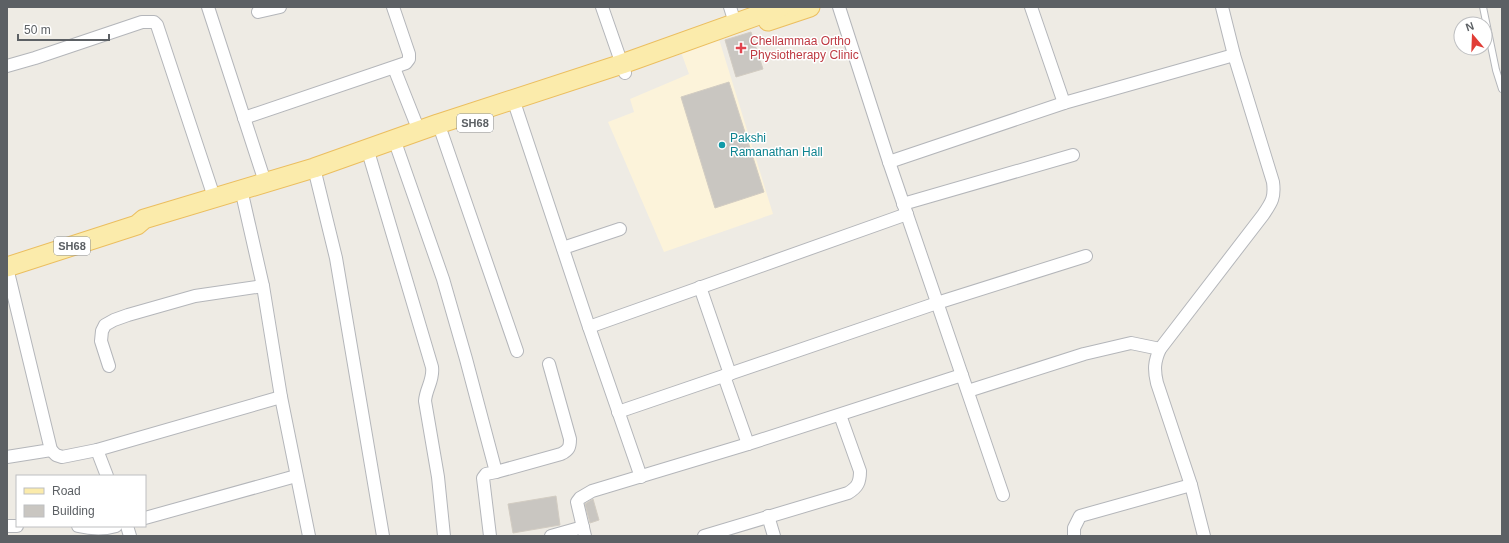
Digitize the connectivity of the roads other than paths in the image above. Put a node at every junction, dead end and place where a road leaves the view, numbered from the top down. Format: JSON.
{"nodes":[{"id":1,"x":208,"y":7,"type":"edge"},
{"id":2,"x":280,"y":7,"type":"edge"},
{"id":3,"x":393,"y":7,"type":"edge"},
{"id":4,"x":602,"y":7,"type":"edge"},
{"id":5,"x":781,"y":7,"type":"edge"},
{"id":6,"x":810,"y":7,"type":"edge"},
{"id":7,"x":839,"y":7,"type":"edge"},
{"id":8,"x":1031,"y":7,"type":"edge"},
{"id":9,"x":1222,"y":7,"type":"edge"},
{"id":10,"x":1483,"y":7,"type":"edge"},
{"id":11,"x":258,"y":12,"type":"dead end"},
{"id":12,"x":732,"y":15,"type":"edge"},
{"id":13,"x":1234,"y":55,"type":"junction"},
{"id":14,"x":7,"y":66,"type":"edge"},
{"id":15,"x":394,"y":68,"type":"junction"},
{"id":16,"x":624,"y":68,"type":"junction"},
{"id":17,"x":1502,"y":89,"type":"edge"},
{"id":18,"x":1064,"y":103,"type":"junction"},
{"id":19,"x":515,"y":104,"type":"junction"},
{"id":20,"x":244,"y":118,"type":"junction"},
{"id":21,"x":419,"y":131,"type":"junction"},
{"id":22,"x":442,"y":134,"type":"junction"},
{"id":23,"x":396,"y":144,"type":"junction"},
{"id":24,"x":1073,"y":155,"type":"dead end"},
{"id":25,"x":364,"y":157,"type":"junction"},
{"id":26,"x":888,"y":162,"type":"junction"},
{"id":27,"x":315,"y":172,"type":"junction"},
{"id":28,"x":265,"y":182,"type":"junction"},
{"id":29,"x":214,"y":197,"type":"junction"},
{"id":30,"x":243,"y":198,"type":"junction"},
{"id":31,"x":905,"y":209,"type":"junction"},
{"id":32,"x":136,"y":225,"type":"junction"},
{"id":33,"x":620,"y":229,"type":"dead end"},
{"id":34,"x":563,"y":248,"type":"junction"},
{"id":35,"x":1086,"y":256,"type":"dead end"},
{"id":36,"x":7,"y":267,"type":"edge"},
{"id":37,"x":263,"y":286,"type":"junction"},
{"id":38,"x":700,"y":287,"type":"junction"},
{"id":39,"x":937,"y":303,"type":"junction"},
{"id":40,"x":589,"y":327,"type":"junction"},
{"id":41,"x":1156,"y":348,"type":"junction"},
{"id":42,"x":517,"y":351,"type":"dead end"},
{"id":43,"x":550,"y":364,"type":"dead end"},
{"id":44,"x":109,"y":366,"type":"dead end"},
{"id":45,"x":727,"y":375,"type":"junction"},
{"id":46,"x":962,"y":375,"type":"junction"},
{"id":47,"x":968,"y":391,"type":"junction"},
{"id":48,"x":281,"y":397,"type":"junction"},
{"id":49,"x":618,"y":412,"type":"junction"},
{"id":50,"x":840,"y":414,"type":"junction"},
{"id":51,"x":748,"y":444,"type":"junction"},
{"id":52,"x":51,"y":450,"type":"junction"},
{"id":53,"x":97,"y":450,"type":"junction"},
{"id":54,"x":7,"y":457,"type":"edge"},
{"id":55,"x":496,"y":472,"type":"junction"},
{"id":56,"x":107,"y":475,"type":"edge"},
{"id":57,"x":296,"y":476,"type":"junction"},
{"id":58,"x":641,"y":477,"type":"junction"},
{"id":59,"x":1191,"y":485,"type":"junction"},
{"id":60,"x":1003,"y":495,"type":"dead end"},
{"id":61,"x":768,"y":516,"type":"junction"},
{"id":62,"x":146,"y":518,"type":"edge"},
{"id":63,"x":84,"y":527,"type":"edge"},
{"id":64,"x":112,"y":527,"type":"edge"},
{"id":65,"x":584,"y":532,"type":"edge"},
{"id":66,"x":309,"y":536,"type":"edge"},
{"id":67,"x":383,"y":536,"type":"edge"},
{"id":68,"x":444,"y":536,"type":"edge"},
{"id":69,"x":490,"y":536,"type":"edge"},
{"id":70,"x":551,"y":536,"type":"edge"},
{"id":71,"x":704,"y":536,"type":"edge"},
{"id":72,"x":774,"y":536,"type":"edge"},
{"id":73,"x":1074,"y":536,"type":"edge"},
{"id":74,"x":1204,"y":536,"type":"edge"}],
"edges":[{"from":1,"to":20,"type":"street"},
{"from":2,"to":11,"type":"street"},
{"from":3,"to":15,"type":"street"},
{"from":4,"to":16,"type":"street"},
{"from":5,"to":12,"type":"main road","number":"SH68"},
{"from":6,"to":16,"type":"main road","number":"SH68"},
{"from":7,"to":26,"type":"street"},
{"from":8,"to":18,"type":"street"},
{"from":9,"to":13,"type":"street"},
{"from":10,"to":17,"type":"lane"},
{"from":12,"to":16,"type":"main road","number":"SH68"},
{"from":13,"to":18,"type":"street"},
{"from":13,"to":41,"type":"street"},
{"from":14,"to":29,"type":"street"},
{"from":15,"to":20,"type":"street"},
{"from":15,"to":21,"type":"street"},
{"from":16,"to":19,"type":"main road","number":"SH68"},
{"from":18,"to":26,"type":"street"},
{"from":19,"to":21,"type":"main road","number":"SH68"},
{"from":19,"to":22,"type":"main road","number":"SH68"},
{"from":19,"to":34,"type":"street"},
{"from":20,"to":28,"type":"street"},
{"from":21,"to":23,"type":"main road","number":"SH68"},
{"from":22,"to":23,"type":"main road","number":"SH68"},
{"from":22,"to":42,"type":"street"},
{"from":23,"to":25,"type":"main road","number":"SH68"},
{"from":23,"to":55,"type":"street"},
{"from":24,"to":31,"type":"street"},
{"from":25,"to":27,"type":"main road","number":"SH68"},
{"from":25,"to":68,"type":"street"},
{"from":26,"to":31,"type":"street"},
{"from":27,"to":28,"type":"main road","number":"SH68"},
{"from":27,"to":30,"type":"main road","number":"SH68"},
{"from":27,"to":67,"type":"street"},
{"from":28,"to":29,"type":"main road","number":"SH68"},
{"from":29,"to":32,"type":"main road","number":"SH68"},
{"from":30,"to":32,"type":"main road","number":"SH68"},
{"from":30,"to":37,"type":"street"},
{"from":31,"to":38,"type":"street"},
{"from":31,"to":39,"type":"street"},
{"from":32,"to":36,"type":"main road","number":"SH68"},
{"from":33,"to":34,"type":"street"},
{"from":34,"to":40,"type":"street"},
{"from":35,"to":39,"type":"street"},
{"from":36,"to":52,"type":"street"},
{"from":37,"to":44,"type":"street"},
{"from":37,"to":48,"type":"street"},
{"from":38,"to":40,"type":"street"},
{"from":38,"to":45,"type":"street"},
{"from":39,"to":45,"type":"street"},
{"from":39,"to":46,"type":"street"},
{"from":40,"to":49,"type":"street"},
{"from":41,"to":47,"type":"street"},
{"from":41,"to":59,"type":"street"},
{"from":43,"to":55,"type":"street"},
{"from":45,"to":49,"type":"street"},
{"from":45,"to":51,"type":"street"},
{"from":46,"to":47,"type":"street"},
{"from":46,"to":50,"type":"street"},
{"from":47,"to":60,"type":"street"},
{"from":48,"to":53,"type":"street"},
{"from":48,"to":57,"type":"street"},
{"from":49,"to":58,"type":"street"},
{"from":50,"to":51,"type":"street"},
{"from":50,"to":61,"type":"street"},
{"from":51,"to":58,"type":"street"},
{"from":52,"to":53,"type":"street"},
{"from":52,"to":54,"type":"street"},
{"from":53,"to":56,"type":"street"},
{"from":55,"to":69,"type":"street"},
{"from":57,"to":62,"type":"street"},
{"from":57,"to":66,"type":"street"},
{"from":58,"to":65,"type":"street"},
{"from":59,"to":73,"type":"street"},
{"from":59,"to":74,"type":"street"},
{"from":61,"to":71,"type":"street"},
{"from":61,"to":72,"type":"street"},
{"from":63,"to":64,"type":"street"},
{"from":65,"to":70,"type":"street"}]}
